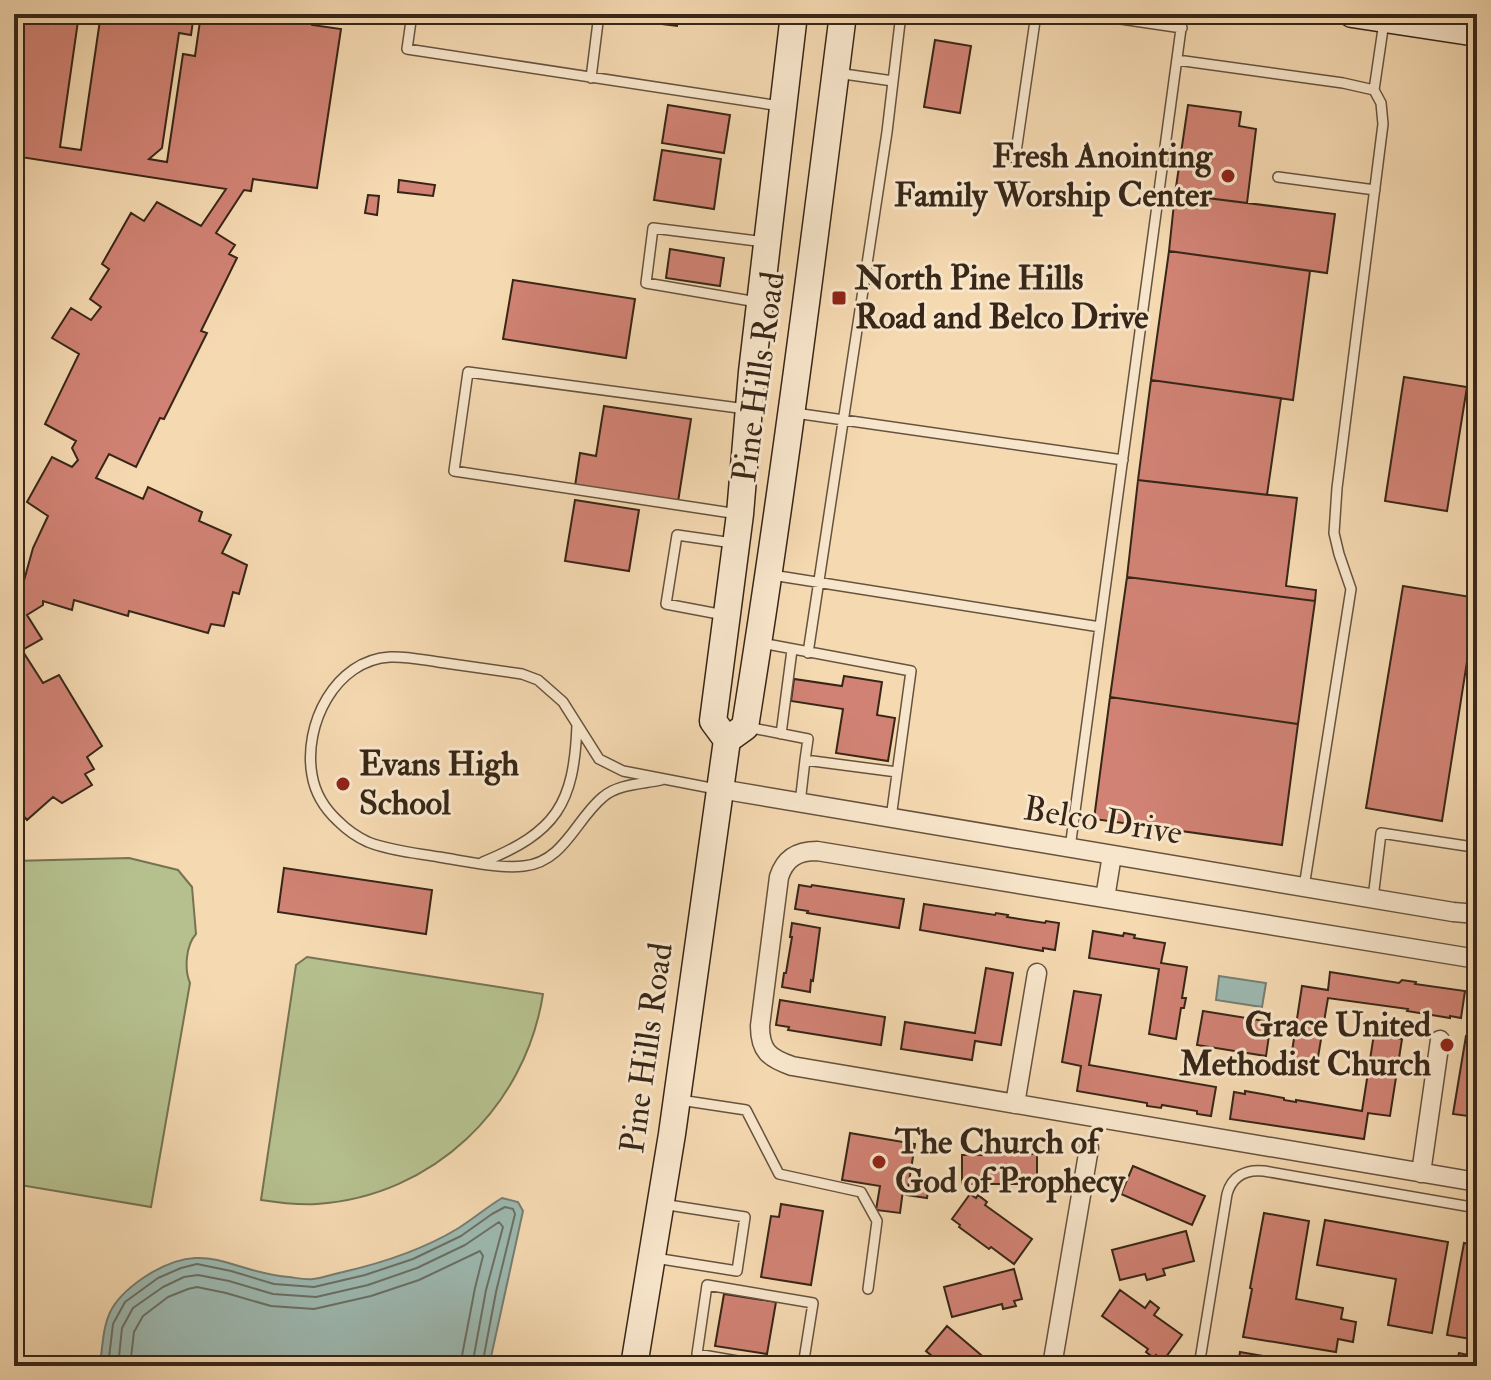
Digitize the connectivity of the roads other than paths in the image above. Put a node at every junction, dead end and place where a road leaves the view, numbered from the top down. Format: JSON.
{"nodes":[{"id":1,"x":412,"y":14,"type":"edge"},
{"id":2,"x":599,"y":14,"type":"edge"},
{"id":3,"x":794,"y":14,"type":"edge"},
{"id":4,"x":843,"y":14,"type":"edge"},
{"id":5,"x":901,"y":14,"type":"edge"},
{"id":6,"x":1036,"y":14,"type":"edge"},
{"id":7,"x":1087,"y":14,"type":"edge"},
{"id":8,"x":1183,"y":14,"type":"edge"},
{"id":9,"x":1352,"y":14,"type":"edge"},
{"id":10,"x":1384,"y":19,"type":"junction"},
{"id":11,"x":1182,"y":28,"type":"junction"},
{"id":12,"x":1477,"y":33,"type":"edge"},
{"id":13,"x":1177,"y":60,"type":"junction"},
{"id":14,"x":836,"y":73,"type":"junction"},
{"id":15,"x":591,"y":78,"type":"junction"},
{"id":16,"x":893,"y":81,"type":"junction"},
{"id":17,"x":1374,"y":90,"type":"junction"},
{"id":18,"x":784,"y":106,"type":"junction"},
{"id":19,"x":1015,"y":159,"type":"dead end"},
{"id":20,"x":1278,"y":177,"type":"dead end"},
{"id":21,"x":1375,"y":190,"type":"junction"},
{"id":22,"x":768,"y":242,"type":"junction"},
{"id":23,"x":1477,"y":243,"type":"edge"},
{"id":24,"x":1477,"y":259,"type":"edge"},
{"id":25,"x":761,"y":302,"type":"junction"},
{"id":26,"x":749,"y":410,"type":"junction"},
{"id":27,"x":792,"y":413,"type":"junction"},
{"id":28,"x":844,"y":420,"type":"junction"},
{"id":29,"x":1123,"y":460,"type":"junction"},
{"id":30,"x":740,"y":514,"type":"junction"},
{"id":31,"x":736,"y":543,"type":"junction"},
{"id":32,"x":768,"y":574,"type":"junction"},
{"id":33,"x":820,"y":582,"type":"junction"},
{"id":34,"x":728,"y":616,"type":"junction"},
{"id":35,"x":1100,"y":627,"type":"junction"},
{"id":36,"x":758,"y":643,"type":"junction"},
{"id":37,"x":792,"y":650,"type":"junction"},
{"id":38,"x":808,"y":653,"type":"junction"},
{"id":39,"x":577,"y":724,"type":"junction"},
{"id":40,"x":736,"y":733,"type":"junction"},
{"id":41,"x":781,"y":734,"type":"junction"},
{"id":42,"x":805,"y":760,"type":"junction"},
{"id":43,"x":897,"y":772,"type":"junction"},
{"id":44,"x":661,"y":780,"type":"junction"},
{"id":45,"x":720,"y":789,"type":"junction"},
{"id":46,"x":800,"y":803,"type":"junction"},
{"id":47,"x":891,"y":818,"type":"junction"},
{"id":48,"x":1477,"y":822,"type":"edge"},
{"id":49,"x":1070,"y":848,"type":"junction"},
{"id":50,"x":1112,"y":855,"type":"junction"},
{"id":51,"x":480,"y":864,"type":"junction"},
{"id":52,"x":1304,"y":887,"type":"junction"},
{"id":53,"x":1105,"y":898,"type":"junction"},
{"id":54,"x":1373,"y":898,"type":"junction"},
{"id":55,"x":1477,"y":914,"type":"edge"},
{"id":56,"x":1477,"y":959,"type":"edge"},
{"id":57,"x":1037,"y":973,"type":"dead end"},
{"id":58,"x":1440,"y":1040,"type":"dead end"},
{"id":59,"x":677,"y":1100,"type":"junction"},
{"id":60,"x":1015,"y":1104,"type":"junction"},
{"id":61,"x":1089,"y":1148,"type":"dead end"},
{"id":62,"x":1421,"y":1173,"type":"junction"},
{"id":63,"x":1477,"y":1182,"type":"edge"},
{"id":64,"x":660,"y":1204,"type":"junction"},
{"id":65,"x":1477,"y":1208,"type":"edge"},
{"id":66,"x":652,"y":1258,"type":"junction"},
{"id":67,"x":868,"y":1289,"type":"dead end"},
{"id":68,"x":634,"y":1366,"type":"edge"},
{"id":69,"x":766,"y":1366,"type":"edge"},
{"id":70,"x":803,"y":1366,"type":"edge"},
{"id":71,"x":1052,"y":1366,"type":"edge"},
{"id":72,"x":1199,"y":1366,"type":"edge"}],
"edges":[{"from":1,"to":15,"type":"lane"},
{"from":2,"to":15,"type":"lane"},
{"from":3,"to":18,"type":"main road","name":"Pine Hills Road"},
{"from":4,"to":14,"type":"main road","name":"Pine Hills Road"},
{"from":5,"to":16,"type":"lane"},
{"from":6,"to":19,"type":"lane"},
{"from":7,"to":11,"type":"lane"},
{"from":8,"to":11,"type":"lane"},
{"from":9,"to":10,"type":"main road"},
{"from":10,"to":12,"type":"main road"},
{"from":10,"to":17,"type":"lane"},
{"from":11,"to":13,"type":"lane"},
{"from":13,"to":17,"type":"lane"},
{"from":13,"to":29,"type":"lane"},
{"from":14,"to":16,"type":"lane"},
{"from":14,"to":27,"type":"main road","name":"Pine Hills Road"},
{"from":15,"to":18,"type":"lane"},
{"from":16,"to":28,"type":"lane"},
{"from":17,"to":21,"type":"lane"},
{"from":18,"to":22,"type":"main road","name":"Pine Hills Road"},
{"from":20,"to":21,"type":"lane"},
{"from":21,"to":52,"type":"lane"},
{"from":22,"to":25,"type":"main road","name":"Pine Hills Road"},
{"from":22,"to":25,"type":"lane"},
{"from":23,"to":24,"type":"lane"},
{"from":25,"to":26,"type":"main road","name":"Pine Hills Road"},
{"from":26,"to":30,"type":"main road","name":"Pine Hills Road"},
{"from":26,"to":30,"type":"lane"},
{"from":27,"to":28,"type":"lane"},
{"from":27,"to":32,"type":"main road","name":"Pine Hills Road"},
{"from":28,"to":29,"type":"lane"},
{"from":28,"to":33,"type":"lane"},
{"from":29,"to":35,"type":"lane"},
{"from":30,"to":31,"type":"main road","name":"Pine Hills Road"},
{"from":31,"to":34,"type":"main road","name":"Pine Hills Road"},
{"from":31,"to":34,"type":"lane"},
{"from":32,"to":33,"type":"lane"},
{"from":32,"to":36,"type":"main road","name":"Pine Hills Road"},
{"from":33,"to":35,"type":"lane"},
{"from":33,"to":38,"type":"lane"},
{"from":34,"to":40,"type":"main road","name":"Pine Hills Road"},
{"from":35,"to":49,"type":"lane"},
{"from":36,"to":37,"type":"lane"},
{"from":36,"to":40,"type":"main road","name":"Pine Hills Road"},
{"from":37,"to":38,"type":"lane"},
{"from":37,"to":41,"type":"lane"},
{"from":38,"to":43,"type":"lane"},
{"from":39,"to":44,"type":"lane"},
{"from":39,"to":51,"type":"lane"},
{"from":39,"to":51,"type":"lane"},
{"from":40,"to":41,"type":"lane"},
{"from":40,"to":45,"type":"main road","name":"Pine Hills Road"},
{"from":41,"to":42,"type":"lane"},
{"from":42,"to":43,"type":"lane"},
{"from":42,"to":46,"type":"lane"},
{"from":43,"to":47,"type":"lane"},
{"from":44,"to":45,"type":"lane"},
{"from":44,"to":51,"type":"lane"},
{"from":45,"to":46,"type":"street","name":"Belco Drive"},
{"from":45,"to":59,"type":"main road","name":"Pine Hills Road"},
{"from":46,"to":47,"type":"street","name":"Belco Drive"},
{"from":47,"to":49,"type":"street","name":"Belco Drive"},
{"from":48,"to":54,"type":"lane"},
{"from":49,"to":50,"type":"street","name":"Belco Drive"},
{"from":50,"to":52,"type":"street","name":"Belco Drive"},
{"from":50,"to":53,"type":"street"},
{"from":52,"to":54,"type":"street","name":"Belco Drive"},
{"from":53,"to":56,"type":"street"},
{"from":53,"to":60,"type":"street"},
{"from":54,"to":55,"type":"street","name":"Belco Drive"},
{"from":57,"to":60,"type":"street"},
{"from":58,"to":62,"type":"street"},
{"from":59,"to":64,"type":"main road","name":"Pine Hills Road"},
{"from":59,"to":67,"type":"lane"},
{"from":60,"to":62,"type":"street"},
{"from":61,"to":71,"type":"street"},
{"from":62,"to":63,"type":"street"},
{"from":64,"to":66,"type":"main road","name":"Pine Hills Road"},
{"from":64,"to":66,"type":"lane"},
{"from":65,"to":72,"type":"lane"},
{"from":66,"to":68,"type":"main road","name":"Pine Hills Road"},
{"from":69,"to":70,"type":"lane"}]}
